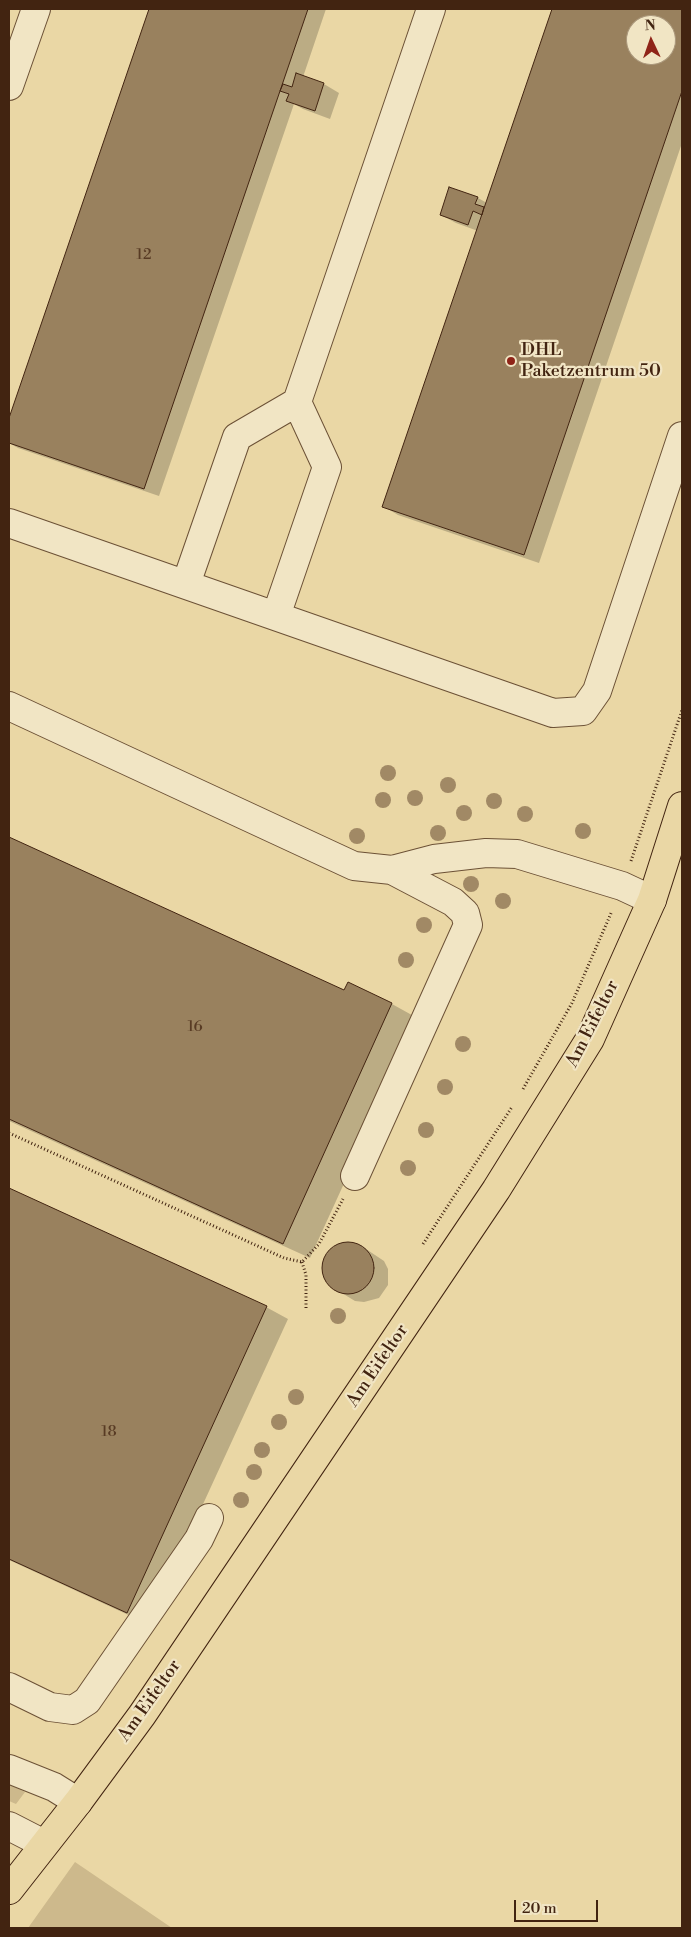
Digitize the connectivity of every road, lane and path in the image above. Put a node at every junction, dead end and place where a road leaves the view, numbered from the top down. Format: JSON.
{"nodes":[{"id":1,"x":36,"y":9,"type":"edge"},
{"id":2,"x":431,"y":9,"type":"edge"},
{"id":3,"x":9,"y":86,"type":"edge"},
{"id":4,"x":297,"y":402,"type":"junction"},
{"id":5,"x":682,"y":436,"type":"edge"},
{"id":6,"x":9,"y":523,"type":"edge"},
{"id":7,"x":186,"y":584,"type":"junction"},
{"id":8,"x":276,"y":616,"type":"junction"},
{"id":9,"x":9,"y":706,"type":"edge"},
{"id":10,"x":682,"y":710,"type":"edge"},
{"id":11,"x":682,"y":806,"type":"edge"},
{"id":12,"x":392,"y":870,"type":"junction"},
{"id":13,"x":622,"y":886,"type":"junction"},
{"id":14,"x":652,"y":900,"type":"junction"},
{"id":15,"x":521,"y":1093,"type":"dead end"},
{"id":16,"x":515,"y":1102,"type":"dead end"},
{"id":17,"x":9,"y":1134,"type":"edge"},
{"id":18,"x":354,"y":1176,"type":"joint"},
{"id":19,"x":419,"y":1250,"type":"dead end"},
{"id":20,"x":302,"y":1262,"type":"junction"},
{"id":21,"x":306,"y":1310,"type":"dead end"},
{"id":22,"x":210,"y":1518,"type":"dead end"},
{"id":23,"x":9,"y":1687,"type":"edge"},
{"id":24,"x":9,"y":1769,"type":"edge"},
{"id":25,"x":78,"y":1802,"type":"junction"},
{"id":26,"x":9,"y":1826,"type":"edge"},
{"id":27,"x":44,"y":1844,"type":"junction"},
{"id":28,"x":9,"y":1890,"type":"edge"}],
"edges":[{"from":1,"to":3,"type":"street"},
{"from":2,"to":4,"type":"street"},
{"from":4,"to":7,"type":"street"},
{"from":4,"to":8,"type":"street"},
{"from":5,"to":8,"type":"street"},
{"from":6,"to":7,"type":"street"},
{"from":7,"to":8,"type":"street"},
{"from":9,"to":12,"type":"street"},
{"from":10,"to":13,"type":"path"},
{"from":11,"to":14,"type":"main road","name":"Am Eifeltor"},
{"from":12,"to":13,"type":"street"},
{"from":12,"to":18,"type":"street"},
{"from":13,"to":14,"type":"street"},
{"from":13,"to":15,"type":"path"},
{"from":14,"to":25,"type":"main road","name":"Am Eifeltor"},
{"from":16,"to":19,"type":"path"},
{"from":17,"to":20,"type":"path"},
{"from":18,"to":20,"type":"path"},
{"from":20,"to":21,"type":"path"},
{"from":22,"to":23,"type":"street"},
{"from":24,"to":25,"type":"street"},
{"from":25,"to":27,"type":"main road","name":"Am Eifeltor"},
{"from":26,"to":27,"type":"street"},
{"from":27,"to":28,"type":"main road","name":"Am Eifeltor"}]}
